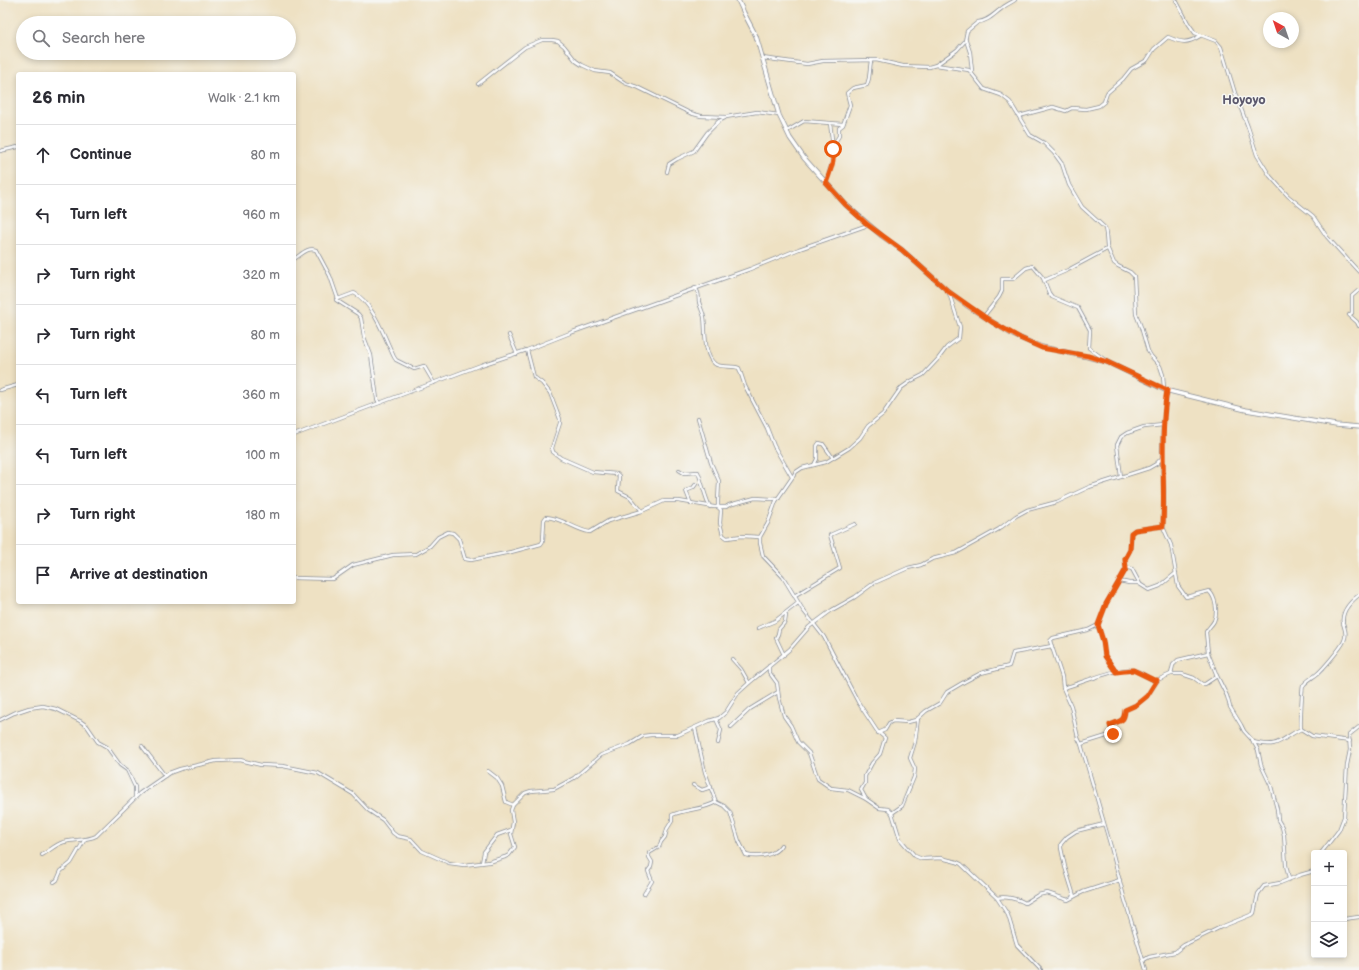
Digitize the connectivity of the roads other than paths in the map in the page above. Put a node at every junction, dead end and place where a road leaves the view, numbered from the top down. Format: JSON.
{"nodes":[{"id":1,"x":738,"y":0,"type":"edge"},
{"id":2,"x":1015,"y":0,"type":"edge"},
{"id":3,"x":1176,"y":0,"type":"edge"},
{"id":4,"x":1200,"y":36,"type":"junction"},
{"id":5,"x":966,"y":40,"type":"junction"},
{"id":6,"x":762,"y":58,"type":"junction"},
{"id":7,"x":871,"y":61,"type":"junction"},
{"id":8,"x":936,"y":65,"type":"junction"},
{"id":9,"x":972,"y":72,"type":"junction"},
{"id":10,"x":478,"y":84,"type":"dead end"},
{"id":11,"x":777,"y":110,"type":"junction"},
{"id":12,"x":772,"y":115,"type":"junction"},
{"id":13,"x":779,"y":115,"type":"junction"},
{"id":14,"x":1019,"y":116,"type":"junction"},
{"id":15,"x":726,"y":117,"type":"junction"},
{"id":16,"x":830,"y":123,"type":"junction"},
{"id":17,"x":843,"y":124,"type":"junction"},
{"id":18,"x":787,"y":131,"type":"junction"},
{"id":19,"x":833,"y":145,"type":"junction"},
{"id":20,"x":16,"y":148,"type":"edge"},
{"id":21,"x":0,"y":152,"type":"edge"},
{"id":22,"x":667,"y":172,"type":"dead end"},
{"id":23,"x":826,"y":183,"type":"junction"},
{"id":24,"x":868,"y":225,"type":"junction"},
{"id":25,"x":1107,"y":249,"type":"junction"},
{"id":26,"x":296,"y":258,"type":"edge"},
{"id":27,"x":1359,"y":272,"type":"edge"},
{"id":28,"x":1044,"y":280,"type":"junction"},
{"id":29,"x":695,"y":288,"type":"junction"},
{"id":30,"x":1359,"y":290,"type":"edge"},
{"id":31,"x":949,"y":292,"type":"junction"},
{"id":32,"x":336,"y":300,"type":"dead end"},
{"id":33,"x":984,"y":316,"type":"junction"},
{"id":34,"x":1359,"y":326,"type":"edge"},
{"id":35,"x":509,"y":335,"type":"dead end"},
{"id":36,"x":527,"y":350,"type":"junction"},
{"id":37,"x":517,"y":354,"type":"junction"},
{"id":38,"x":1107,"y":362,"type":"junction"},
{"id":39,"x":434,"y":383,"type":"junction"},
{"id":40,"x":16,"y":386,"type":"edge"},
{"id":41,"x":0,"y":390,"type":"edge"},
{"id":42,"x":1166,"y":390,"type":"junction"},
{"id":43,"x":379,"y":403,"type":"junction"},
{"id":44,"x":698,"y":418,"type":"dead end"},
{"id":45,"x":1163,"y":425,"type":"junction"},
{"id":46,"x":1359,"y":427,"type":"edge"},
{"id":47,"x":296,"y":434,"type":"edge"},
{"id":48,"x":833,"y":458,"type":"junction"},
{"id":49,"x":1162,"y":458,"type":"junction"},
{"id":50,"x":814,"y":465,"type":"junction"},
{"id":51,"x":679,"y":470,"type":"dead end"},
{"id":52,"x":792,"y":476,"type":"junction"},
{"id":53,"x":1121,"y":477,"type":"junction"},
{"id":54,"x":696,"y":484,"type":"dead end"},
{"id":55,"x":779,"y":498,"type":"junction"},
{"id":56,"x":691,"y":504,"type":"junction"},
{"id":57,"x":710,"y":507,"type":"junction"},
{"id":58,"x":718,"y":507,"type":"junction"},
{"id":59,"x":642,"y":511,"type":"junction"},
{"id":60,"x":855,"y":524,"type":"dead end"},
{"id":61,"x":1163,"y":526,"type":"junction"},
{"id":62,"x":760,"y":537,"type":"junction"},
{"id":63,"x":1126,"y":567,"type":"junction"},
{"id":64,"x":1176,"y":573,"type":"junction"},
{"id":65,"x":296,"y":578,"type":"edge"},
{"id":66,"x":1119,"y":581,"type":"junction"},
{"id":67,"x":1140,"y":584,"type":"junction"},
{"id":68,"x":1359,"y":595,"type":"edge"},
{"id":69,"x":794,"y":596,"type":"junction"},
{"id":70,"x":798,"y":603,"type":"junction"},
{"id":71,"x":786,"y":614,"type":"junction"},
{"id":72,"x":814,"y":623,"type":"junction"},
{"id":73,"x":1098,"y":625,"type":"junction"},
{"id":74,"x":758,"y":628,"type":"dead end"},
{"id":75,"x":1052,"y":646,"type":"junction"},
{"id":76,"x":1208,"y":653,"type":"junction"},
{"id":77,"x":784,"y":655,"type":"junction"},
{"id":78,"x":732,"y":659,"type":"dead end"},
{"id":79,"x":769,"y":666,"type":"junction"},
{"id":80,"x":1116,"y":672,"type":"junction"},
{"id":81,"x":1171,"y":674,"type":"junction"},
{"id":82,"x":1217,"y":676,"type":"junction"},
{"id":83,"x":1157,"y":680,"type":"junction"},
{"id":84,"x":749,"y":683,"type":"junction"},
{"id":85,"x":1063,"y":688,"type":"junction"},
{"id":86,"x":778,"y":692,"type":"junction"},
{"id":87,"x":918,"y":718,"type":"junction"},
{"id":88,"x":716,"y":719,"type":"junction"},
{"id":89,"x":0,"y":720,"type":"edge"},
{"id":90,"x":731,"y":727,"type":"dead end"},
{"id":91,"x":1359,"y":727,"type":"edge"},
{"id":92,"x":695,"y":728,"type":"junction"},
{"id":93,"x":1301,"y":729,"type":"junction"},
{"id":94,"x":878,"y":733,"type":"junction"},
{"id":95,"x":1253,"y":741,"type":"junction"},
{"id":96,"x":1350,"y":741,"type":"junction"},
{"id":97,"x":718,"y":742,"type":"dead end"},
{"id":98,"x":1081,"y":744,"type":"junction"},
{"id":99,"x":142,"y":746,"type":"dead end"},
{"id":100,"x":488,"y":771,"type":"dead end"},
{"id":101,"x":165,"y":776,"type":"junction"},
{"id":102,"x":693,"y":785,"type":"dead end"},
{"id":103,"x":711,"y":787,"type":"junction"},
{"id":104,"x":135,"y":798,"type":"junction"},
{"id":105,"x":866,"y":799,"type":"junction"},
{"id":106,"x":716,"y":802,"type":"junction"},
{"id":107,"x":513,"y":805,"type":"junction"},
{"id":108,"x":892,"y":813,"type":"junction"},
{"id":109,"x":1104,"y":824,"type":"junction"},
{"id":110,"x":512,"y":829,"type":"junction"},
{"id":111,"x":86,"y":839,"type":"junction"},
{"id":112,"x":780,"y":845,"type":"dead end"},
{"id":113,"x":1323,"y":850,"type":"edge"},
{"id":114,"x":42,"y":855,"type":"dead end"},
{"id":115,"x":482,"y":863,"type":"junction"},
{"id":116,"x":1311,"y":872,"type":"edge"},
{"id":117,"x":1289,"y":879,"type":"junction"},
{"id":118,"x":1120,"y":880,"type":"junction"},
{"id":119,"x":54,"y":882,"type":"dead end"},
{"id":120,"x":644,"y":894,"type":"dead end"},
{"id":121,"x":1074,"y":896,"type":"junction"},
{"id":122,"x":997,"y":898,"type":"junction"},
{"id":123,"x":1359,"y":917,"type":"edge"},
{"id":124,"x":1347,"y":919,"type":"edge"},
{"id":125,"x":1144,"y":960,"type":"junction"},
{"id":126,"x":1041,"y":970,"type":"edge"},
{"id":127,"x":1146,"y":970,"type":"edge"}],
"edges":[{"from":1,"to":6,"type":"street"},
{"from":2,"to":5,"type":"street"},
{"from":3,"to":4,"type":"street"},
{"from":4,"to":14,"type":"street"},
{"from":4,"to":27,"type":"street"},
{"from":5,"to":8,"type":"street"},
{"from":5,"to":9,"type":"street"},
{"from":6,"to":7,"type":"street"},
{"from":6,"to":11,"type":"street"},
{"from":7,"to":8,"type":"street"},
{"from":7,"to":17,"type":"street"},
{"from":8,"to":9,"type":"street"},
{"from":9,"to":14,"type":"street"},
{"from":10,"to":15,"type":"street"},
{"from":11,"to":12,"type":"street"},
{"from":11,"to":13,"type":"street"},
{"from":12,"to":13,"type":"street"},
{"from":12,"to":15,"type":"street"},
{"from":13,"to":18,"type":"street"},
{"from":14,"to":25,"type":"street"},
{"from":15,"to":22,"type":"street"},
{"from":16,"to":17,"type":"street"},
{"from":16,"to":18,"type":"street"},
{"from":16,"to":19,"type":"street"},
{"from":17,"to":19,"type":"street"},
{"from":18,"to":23,"type":"street"},
{"from":19,"to":23,"type":"street"},
{"from":20,"to":21,"type":"street"},
{"from":23,"to":24,"type":"street"},
{"from":24,"to":29,"type":"street"},
{"from":24,"to":31,"type":"street"},
{"from":25,"to":28,"type":"street"},
{"from":25,"to":42,"type":"street"},
{"from":26,"to":39,"type":"street"},
{"from":28,"to":33,"type":"street"},
{"from":28,"to":38,"type":"street"},
{"from":29,"to":36,"type":"street"},
{"from":29,"to":52,"type":"street"},
{"from":30,"to":34,"type":"street"},
{"from":31,"to":33,"type":"street"},
{"from":31,"to":48,"type":"street"},
{"from":32,"to":43,"type":"street"},
{"from":33,"to":38,"type":"street"},
{"from":35,"to":37,"type":"street"},
{"from":36,"to":37,"type":"street"},
{"from":36,"to":59,"type":"street"},
{"from":37,"to":39,"type":"street"},
{"from":38,"to":42,"type":"street"},
{"from":39,"to":43,"type":"street"},
{"from":40,"to":41,"type":"street"},
{"from":42,"to":45,"type":"street"},
{"from":42,"to":46,"type":"street"},
{"from":43,"to":47,"type":"street"},
{"from":44,"to":58,"type":"street"},
{"from":45,"to":49,"type":"street"},
{"from":45,"to":53,"type":"street"},
{"from":48,"to":50,"type":"street"},
{"from":48,"to":50,"type":"street"},
{"from":49,"to":53,"type":"street"},
{"from":49,"to":61,"type":"street"},
{"from":50,"to":52,"type":"street"},
{"from":51,"to":57,"type":"street"},
{"from":52,"to":55,"type":"street"},
{"from":53,"to":72,"type":"street"},
{"from":54,"to":56,"type":"street"},
{"from":55,"to":58,"type":"street"},
{"from":55,"to":62,"type":"street"},
{"from":56,"to":57,"type":"street"},
{"from":56,"to":59,"type":"street"},
{"from":57,"to":58,"type":"street"},
{"from":58,"to":62,"type":"street"},
{"from":59,"to":65,"type":"street"},
{"from":60,"to":69,"type":"street"},
{"from":61,"to":63,"type":"street"},
{"from":61,"to":64,"type":"street"},
{"from":62,"to":69,"type":"street"},
{"from":63,"to":66,"type":"street"},
{"from":63,"to":67,"type":"street"},
{"from":64,"to":67,"type":"street"},
{"from":64,"to":76,"type":"street"},
{"from":66,"to":67,"type":"street"},
{"from":66,"to":73,"type":"street"},
{"from":68,"to":93,"type":"street"},
{"from":69,"to":70,"type":"street"},
{"from":70,"to":71,"type":"street"},
{"from":70,"to":72,"type":"street"},
{"from":71,"to":74,"type":"street"},
{"from":71,"to":77,"type":"street"},
{"from":72,"to":77,"type":"street"},
{"from":72,"to":94,"type":"street"},
{"from":73,"to":75,"type":"street"},
{"from":73,"to":80,"type":"street"},
{"from":75,"to":85,"type":"street"},
{"from":75,"to":87,"type":"street"},
{"from":76,"to":81,"type":"street"},
{"from":76,"to":82,"type":"street"},
{"from":77,"to":79,"type":"street"},
{"from":78,"to":84,"type":"street"},
{"from":79,"to":84,"type":"street"},
{"from":79,"to":86,"type":"street"},
{"from":80,"to":83,"type":"street"},
{"from":80,"to":85,"type":"street"},
{"from":81,"to":82,"type":"street"},
{"from":81,"to":83,"type":"street"},
{"from":82,"to":95,"type":"street"},
{"from":83,"to":98,"type":"street"},
{"from":84,"to":88,"type":"street"},
{"from":85,"to":98,"type":"street"},
{"from":86,"to":90,"type":"street"},
{"from":86,"to":105,"type":"street"},
{"from":87,"to":94,"type":"street"},
{"from":87,"to":108,"type":"street"},
{"from":88,"to":92,"type":"street"},
{"from":88,"to":97,"type":"street"},
{"from":89,"to":104,"type":"street"},
{"from":91,"to":96,"type":"street"},
{"from":92,"to":103,"type":"street"},
{"from":92,"to":107,"type":"street"},
{"from":93,"to":95,"type":"street"},
{"from":93,"to":96,"type":"street"},
{"from":94,"to":105,"type":"street"},
{"from":95,"to":117,"type":"street"},
{"from":96,"to":113,"type":"street"},
{"from":98,"to":109,"type":"street"},
{"from":99,"to":101,"type":"street"},
{"from":100,"to":107,"type":"street"},
{"from":101,"to":104,"type":"street"},
{"from":101,"to":115,"type":"street"},
{"from":102,"to":103,"type":"street"},
{"from":103,"to":106,"type":"street"},
{"from":104,"to":111,"type":"street"},
{"from":105,"to":108,"type":"street"},
{"from":106,"to":112,"type":"street"},
{"from":106,"to":120,"type":"street"},
{"from":107,"to":110,"type":"street"},
{"from":108,"to":122,"type":"street"},
{"from":109,"to":118,"type":"street"},
{"from":109,"to":121,"type":"street"},
{"from":110,"to":115,"type":"street"},
{"from":110,"to":115,"type":"street"},
{"from":111,"to":114,"type":"street"},
{"from":111,"to":119,"type":"street"},
{"from":116,"to":117,"type":"street"},
{"from":117,"to":125,"type":"street"},
{"from":118,"to":121,"type":"street"},
{"from":118,"to":125,"type":"street"},
{"from":121,"to":122,"type":"street"},
{"from":122,"to":126,"type":"street"},
{"from":123,"to":124,"type":"street"},
{"from":125,"to":127,"type":"street"}]}
